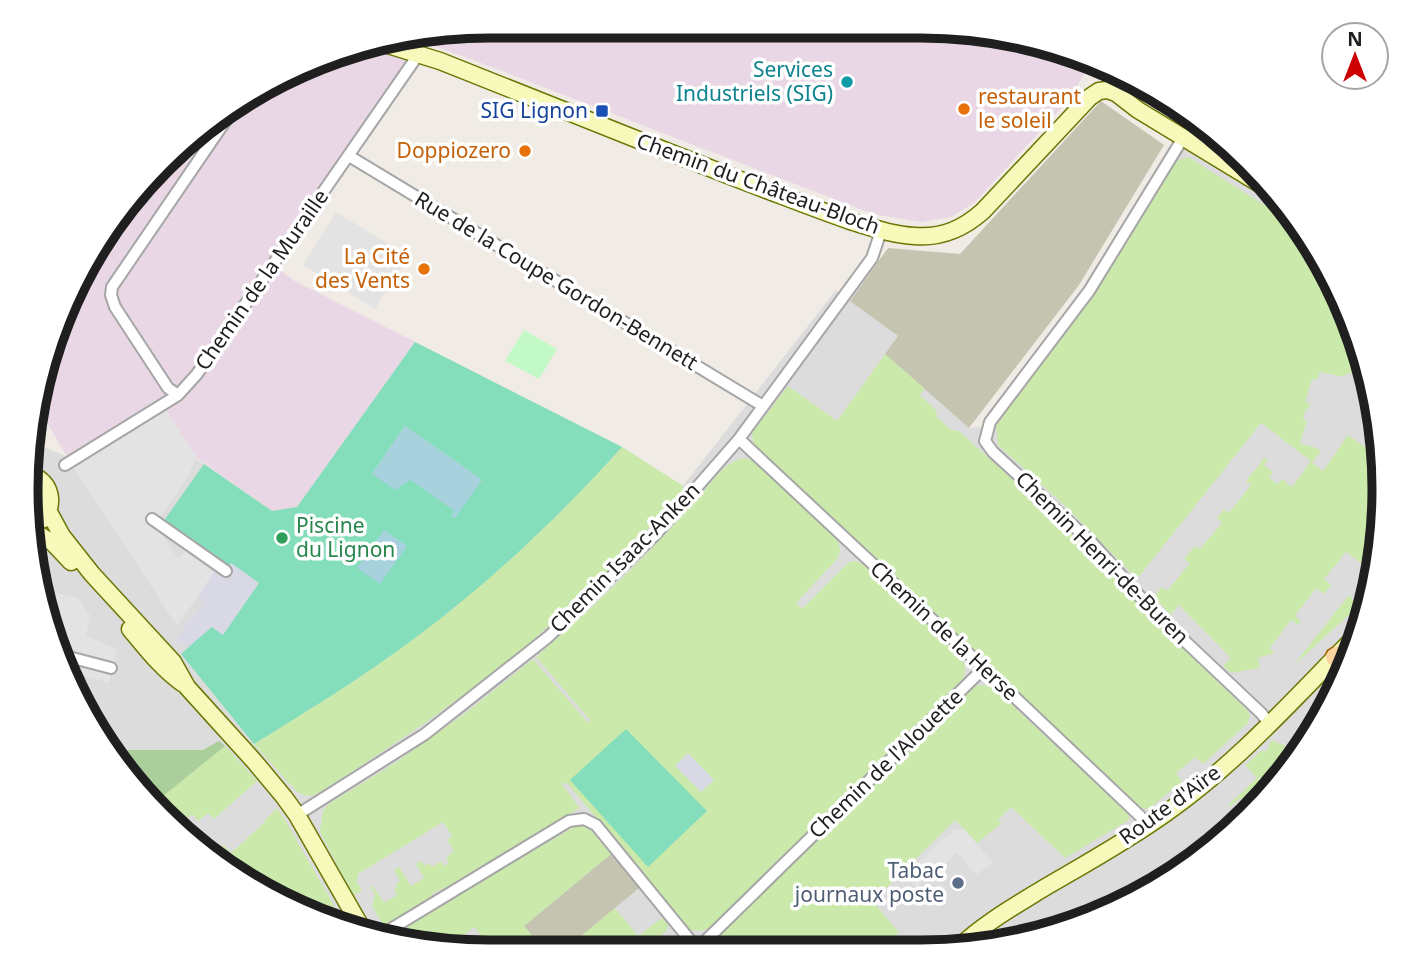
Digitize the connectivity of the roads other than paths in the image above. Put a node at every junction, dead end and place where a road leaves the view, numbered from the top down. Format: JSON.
{"nodes":[{"id":1,"x":397,"y":48,"type":"edge"},
{"id":2,"x":418,"y":55,"type":"junction"},
{"id":3,"x":221,"y":128,"type":"edge"},
{"id":4,"x":1183,"y":138,"type":"junction"},
{"id":5,"x":349,"y":156,"type":"junction"},
{"id":6,"x":1243,"y":174,"type":"edge"},
{"id":7,"x":881,"y":231,"type":"junction"},
{"id":8,"x":178,"y":395,"type":"junction"},
{"id":9,"x":763,"y":406,"type":"junction"},
{"id":10,"x":739,"y":439,"type":"junction"},
{"id":11,"x":65,"y":465,"type":"dead end"},
{"id":12,"x":38,"y":479,"type":"edge"},
{"id":13,"x":48,"y":512,"type":"junction"},
{"id":14,"x":152,"y":519,"type":"dead end"},
{"id":15,"x":39,"y":523,"type":"edge"},
{"id":16,"x":41,"y":534,"type":"edge"},
{"id":17,"x":226,"y":571,"type":"dead end"},
{"id":18,"x":1343,"y":649,"type":"edge"},
{"id":19,"x":1341,"y":654,"type":"edge"},
{"id":20,"x":1335,"y":657,"type":"junction"},
{"id":21,"x":71,"y":658,"type":"edge"},
{"id":22,"x":984,"y":667,"type":"junction"},
{"id":23,"x":111,"y":668,"type":"dead end"},
{"id":24,"x":187,"y":687,"type":"junction"},
{"id":25,"x":1270,"y":724,"type":"junction"},
{"id":26,"x":297,"y":815,"type":"junction"},
{"id":27,"x":1147,"y":826,"type":"junction"},
{"id":28,"x":359,"y":921,"type":"edge"},
{"id":29,"x":390,"y":929,"type":"edge"},
{"id":30,"x":970,"y":938,"type":"edge"},
{"id":31,"x":689,"y":940,"type":"edge"},
{"id":32,"x":707,"y":940,"type":"edge"}],
"edges":[{"from":1,"to":2,"type":"street","name":"Chemin du Château-Bloch"},
{"from":2,"to":5,"type":"street","name":"Chemin de la Muraille"},
{"from":2,"to":7,"type":"street","name":"Chemin du Château-Bloch"},
{"from":3,"to":8,"type":"street"},
{"from":4,"to":6,"type":"street"},
{"from":4,"to":7,"type":"street","name":"Chemin du Château-Bloch"},
{"from":4,"to":25,"type":"street","name":"Chemin Henri-de-Buren"},
{"from":5,"to":8,"type":"street","name":"Chemin de la Muraille"},
{"from":5,"to":9,"type":"street","name":"Rue de la Coupe Gordon-Bennett"},
{"from":7,"to":9,"type":"street","name":"Chemin Isaac-Anken"},
{"from":8,"to":11,"type":"street","name":"Chemin de la Muraille"},
{"from":9,"to":10,"type":"street","name":"Chemin Isaac-Anken"},
{"from":10,"to":22,"type":"street","name":"Chemin de la Herse"},
{"from":10,"to":26,"type":"street","name":"Chemin Isaac-Anken"},
{"from":12,"to":13,"type":"street"},
{"from":13,"to":15,"type":"street"},
{"from":13,"to":24,"type":"street"},
{"from":14,"to":17,"type":"street"},
{"from":16,"to":24,"type":"street"},
{"from":18,"to":20,"type":"street","name":"Route d'Aïre"},
{"from":19,"to":20,"type":"main road"},
{"from":20,"to":25,"type":"street","name":"Route d'Aïre"},
{"from":21,"to":23,"type":"street"},
{"from":22,"to":27,"type":"street","name":"Chemin de la Herse"},
{"from":22,"to":32,"type":"street","name":"Chemin de l'Alouette"},
{"from":24,"to":26,"type":"street"},
{"from":25,"to":27,"type":"street","name":"Route d'Aïre"},
{"from":26,"to":28,"type":"street"},
{"from":27,"to":30,"type":"street","name":"Route d'Aïre"},
{"from":29,"to":31,"type":"street"}]}
